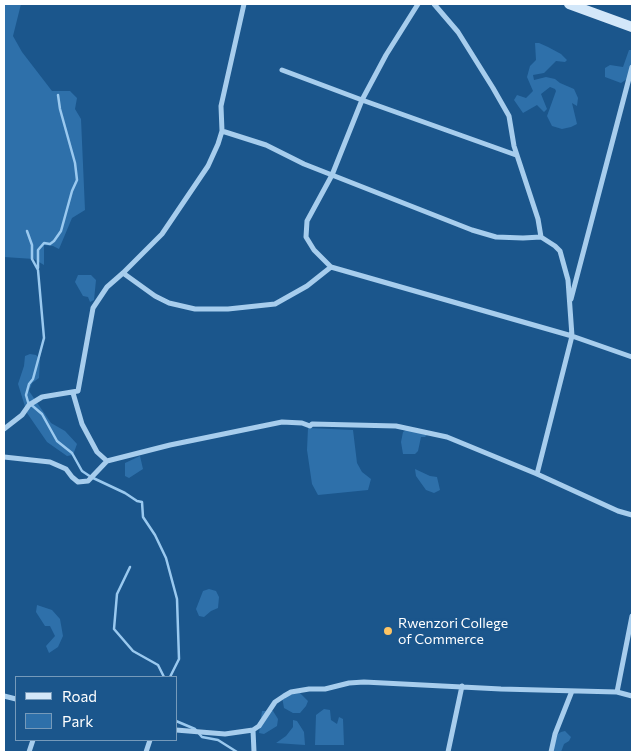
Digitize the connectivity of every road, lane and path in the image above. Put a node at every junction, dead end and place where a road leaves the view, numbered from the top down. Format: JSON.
{"nodes":[{"id":1,"x":244,"y":4,"type":"edge"},
{"id":2,"x":418,"y":4,"type":"edge"},
{"id":3,"x":434,"y":4,"type":"edge"},
{"id":4,"x":569,"y":4,"type":"edge"},
{"id":5,"x":632,"y":27,"type":"edge"},
{"id":6,"x":632,"y":67,"type":"edge"},
{"id":7,"x":282,"y":70,"type":"dead end"},
{"id":8,"x":362,"y":100,"type":"junction"},
{"id":9,"x":222,"y":131,"type":"junction"},
{"id":10,"x":516,"y":155,"type":"junction"},
{"id":11,"x":332,"y":175,"type":"junction"},
{"id":12,"x":541,"y":237,"type":"junction"},
{"id":13,"x":331,"y":267,"type":"junction"},
{"id":14,"x":124,"y":273,"type":"junction"},
{"id":15,"x":570,"y":301,"type":"junction"},
{"id":16,"x":572,"y":336,"type":"junction"},
{"id":17,"x":632,"y":356,"type":"edge"},
{"id":18,"x":73,"y":393,"type":"junction"},
{"id":19,"x":4,"y":429,"type":"edge"},
{"id":20,"x":4,"y":457,"type":"edge"},
{"id":21,"x":107,"y":461,"type":"junction"},
{"id":22,"x":537,"y":474,"type":"junction"},
{"id":23,"x":632,"y":515,"type":"edge"},
{"id":24,"x":632,"y":616,"type":"edge"},
{"id":25,"x":462,"y":686,"type":"junction"},
{"id":26,"x":572,"y":691,"type":"junction"},
{"id":27,"x":617,"y":692,"type":"junction"},
{"id":28,"x":632,"y":696,"type":"edge"},
{"id":29,"x":178,"y":730,"type":"edge"},
{"id":30,"x":253,"y":730,"type":"junction"},
{"id":31,"x":254,"y":752,"type":"edge"},
{"id":32,"x":448,"y":752,"type":"edge"},
{"id":33,"x":551,"y":752,"type":"edge"}],
"edges":[{"from":1,"to":9,"type":"street"},
{"from":2,"to":8,"type":"street"},
{"from":3,"to":10,"type":"street"},
{"from":4,"to":5,"type":"street"},
{"from":6,"to":15,"type":"street"},
{"from":7,"to":8,"type":"street"},
{"from":8,"to":10,"type":"street"},
{"from":8,"to":11,"type":"street"},
{"from":9,"to":11,"type":"street"},
{"from":9,"to":14,"type":"street"},
{"from":10,"to":12,"type":"street"},
{"from":11,"to":12,"type":"street"},
{"from":11,"to":13,"type":"street"},
{"from":12,"to":15,"type":"street"},
{"from":13,"to":14,"type":"street"},
{"from":13,"to":16,"type":"street"},
{"from":14,"to":18,"type":"street"},
{"from":15,"to":16,"type":"street"},
{"from":16,"to":17,"type":"street"},
{"from":16,"to":22,"type":"street"},
{"from":18,"to":19,"type":"street"},
{"from":18,"to":21,"type":"street"},
{"from":20,"to":21,"type":"street"},
{"from":21,"to":22,"type":"street"},
{"from":22,"to":23,"type":"street"},
{"from":24,"to":27,"type":"street"},
{"from":25,"to":26,"type":"street"},
{"from":25,"to":30,"type":"street"},
{"from":25,"to":32,"type":"street"},
{"from":26,"to":27,"type":"street"},
{"from":26,"to":33,"type":"street"},
{"from":27,"to":28,"type":"street"},
{"from":29,"to":30,"type":"street"},
{"from":30,"to":31,"type":"street"}]}
